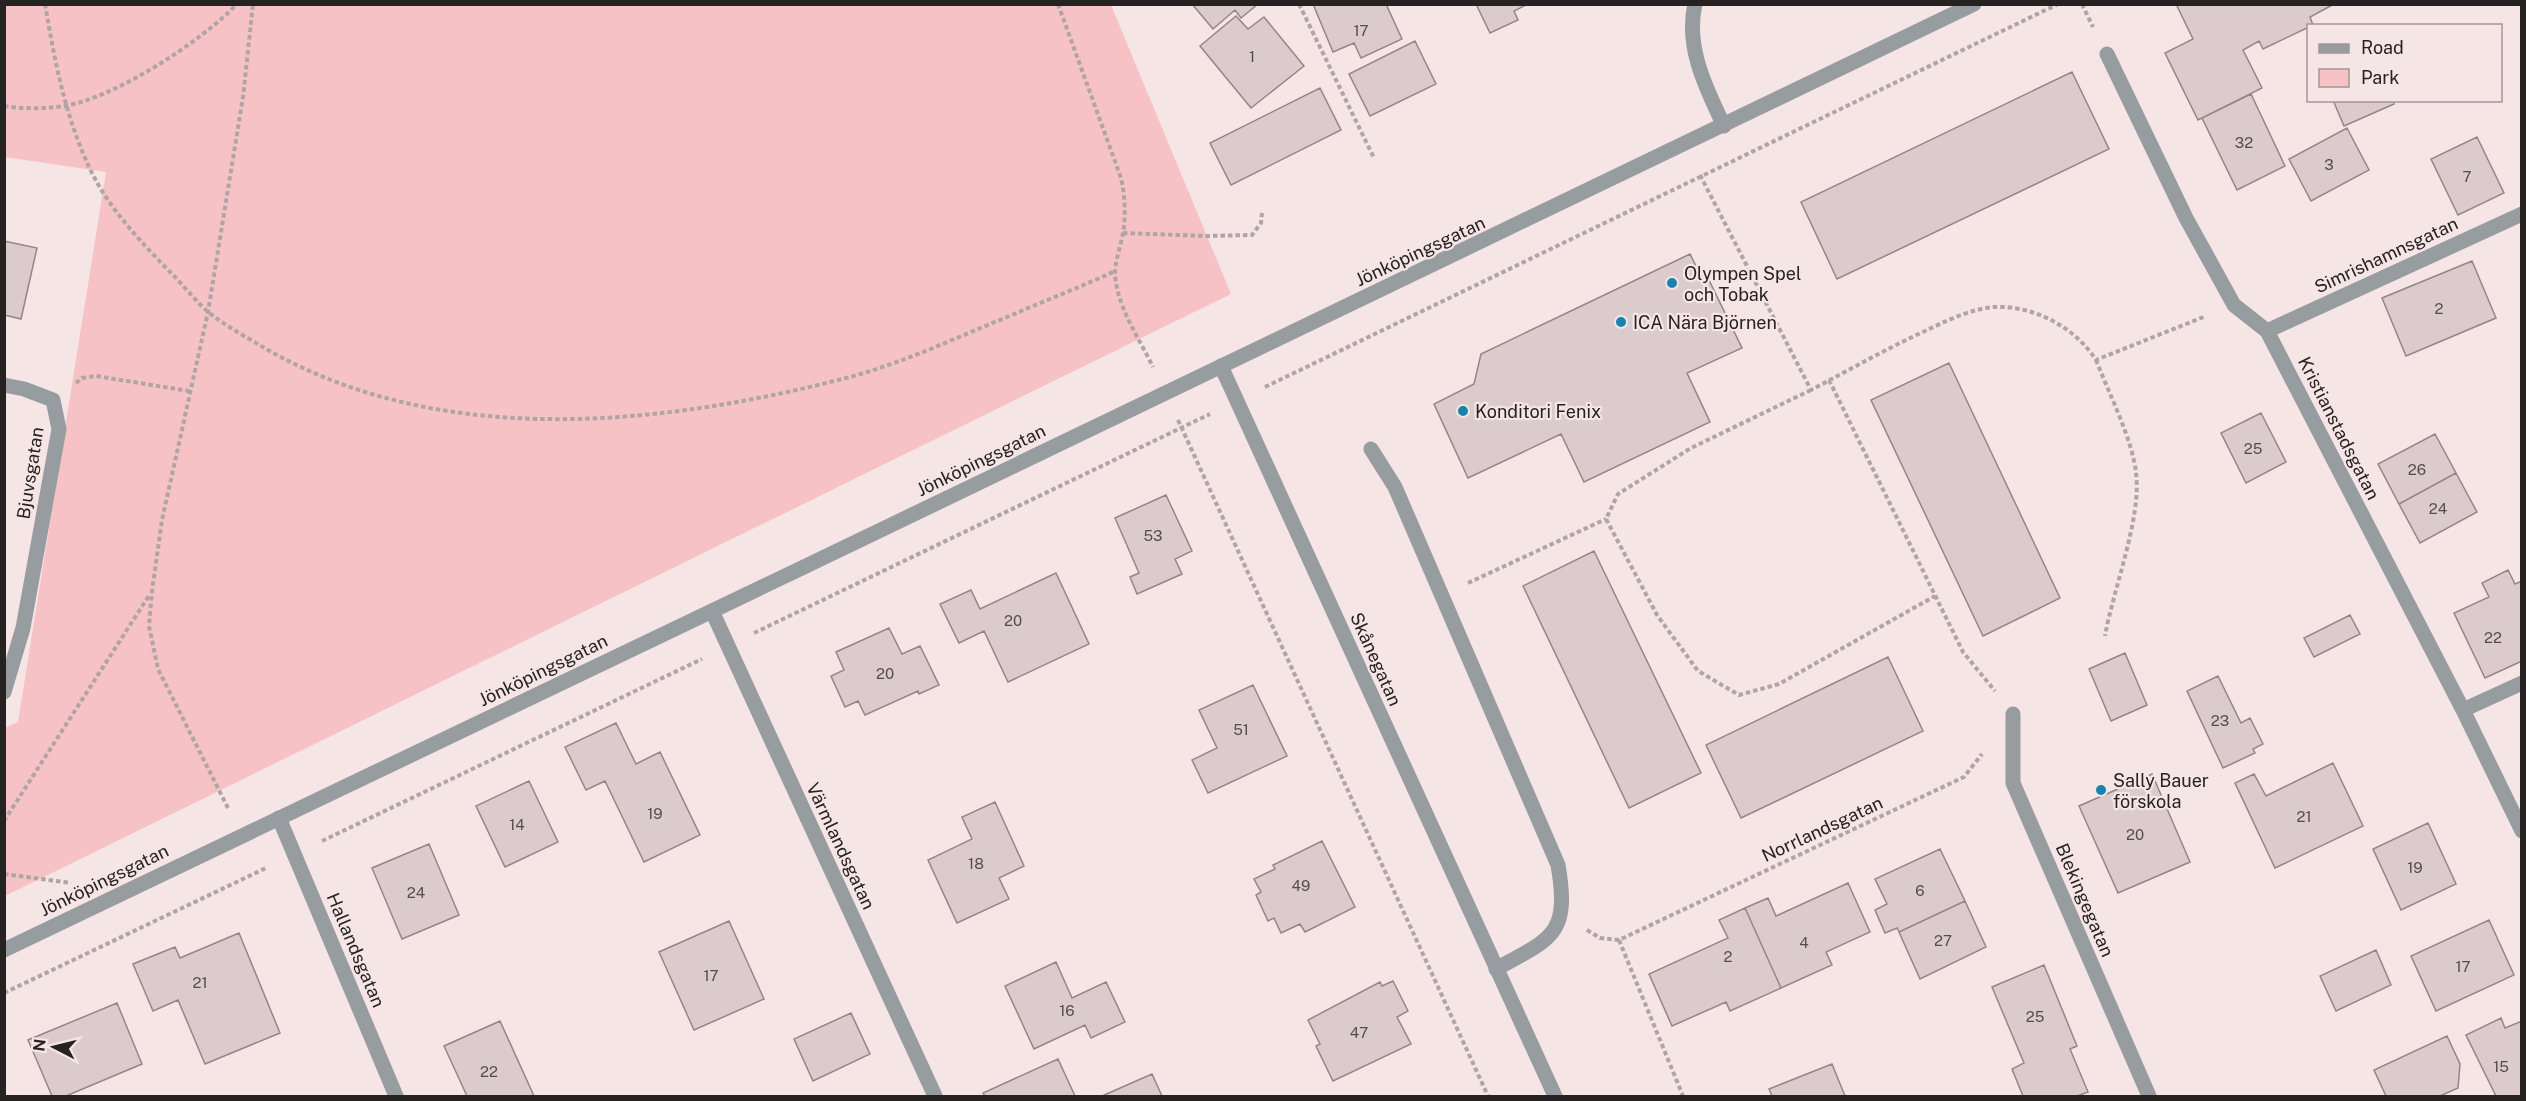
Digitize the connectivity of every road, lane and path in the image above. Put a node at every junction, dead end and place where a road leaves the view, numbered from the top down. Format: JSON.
{"nodes":[{"id":1,"x":45,"y":4,"type":"edge"},
{"id":2,"x":237,"y":4,"type":"edge"},
{"id":3,"x":253,"y":4,"type":"edge"},
{"id":4,"x":1058,"y":4,"type":"edge"},
{"id":5,"x":1299,"y":4,"type":"edge"},
{"id":6,"x":1695,"y":4,"type":"edge"},
{"id":7,"x":1974,"y":4,"type":"edge"},
{"id":8,"x":2058,"y":4,"type":"edge"},
{"id":9,"x":2107,"y":54,"type":"dead end"},
{"id":10,"x":4,"y":106,"type":"edge"},
{"id":11,"x":65,"y":106,"type":"junction"},
{"id":12,"x":1724,"y":126,"type":"junction"},
{"id":13,"x":1685,"y":144,"type":"junction"},
{"id":14,"x":1374,"y":158,"type":"dead end"},
{"id":15,"x":1701,"y":176,"type":"junction"},
{"id":16,"x":1262,"y":213,"type":"dead end"},
{"id":17,"x":2522,"y":214,"type":"edge"},
{"id":18,"x":1123,"y":233,"type":"junction"},
{"id":19,"x":1115,"y":272,"type":"junction"},
{"id":20,"x":2234,"y":305,"type":"junction"},
{"id":21,"x":208,"y":312,"type":"junction"},
{"id":22,"x":2267,"y":331,"type":"junction"},
{"id":23,"x":2096,"y":360,"type":"junction"},
{"id":24,"x":1221,"y":366,"type":"junction"},
{"id":25,"x":1829,"y":380,"type":"junction"},
{"id":26,"x":4,"y":385,"type":"edge"},
{"id":27,"x":1811,"y":390,"type":"junction"},
{"id":28,"x":189,"y":391,"type":"junction"},
{"id":29,"x":1166,"y":393,"type":"junction"},
{"id":30,"x":53,"y":400,"type":"junction"},
{"id":31,"x":1237,"y":401,"type":"junction"},
{"id":32,"x":1181,"y":428,"type":"junction"},
{"id":33,"x":1371,"y":449,"type":"dead end"},
{"id":34,"x":1606,"y":519,"type":"junction"},
{"id":35,"x":152,"y":591,"type":"junction"},
{"id":36,"x":1441,"y":596,"type":"junction"},
{"id":37,"x":1935,"y":596,"type":"junction"},
{"id":38,"x":712,"y":611,"type":"junction"},
{"id":39,"x":2105,"y":636,"type":"dead end"},
{"id":40,"x":728,"y":646,"type":"junction"},
{"id":41,"x":2522,"y":683,"type":"edge"},
{"id":42,"x":4,"y":692,"type":"edge"},
{"id":43,"x":2463,"y":710,"type":"junction"},
{"id":44,"x":2013,"y":714,"type":"junction"},
{"id":45,"x":279,"y":818,"type":"junction"},
{"id":46,"x":4,"y":821,"type":"edge"},
{"id":47,"x":2522,"y":831,"type":"edge"},
{"id":48,"x":243,"y":836,"type":"junction"},
{"id":49,"x":295,"y":854,"type":"junction"},
{"id":50,"x":4,"y":874,"type":"edge"},
{"id":51,"x":72,"y":883,"type":"dead end"},
{"id":52,"x":4,"y":950,"type":"edge"},
{"id":53,"x":1496,"y":969,"type":"junction"},
{"id":54,"x":4,"y":993,"type":"edge"},
{"id":55,"x":396,"y":1096,"type":"edge"},
{"id":56,"x":935,"y":1096,"type":"edge"},
{"id":57,"x":1488,"y":1096,"type":"edge"},
{"id":58,"x":1555,"y":1096,"type":"edge"},
{"id":59,"x":1683,"y":1096,"type":"edge"},
{"id":60,"x":2149,"y":1096,"type":"edge"}],
"edges":[{"from":1,"to":11,"type":"path"},
{"from":2,"to":11,"type":"path"},
{"from":3,"to":21,"type":"path"},
{"from":4,"to":18,"type":"path"},
{"from":5,"to":14,"type":"path"},
{"from":6,"to":12,"type":"street"},
{"from":7,"to":12,"type":"street","name":"Jönköpingsgatan"},
{"from":8,"to":15,"type":"path"},
{"from":9,"to":20,"type":"street","name":"Kristianstadsgatan"},
{"from":10,"to":11,"type":"path"},
{"from":11,"to":21,"type":"path"},
{"from":12,"to":13,"type":"street","name":"Jönköpingsgatan"},
{"from":13,"to":15,"type":"path"},
{"from":13,"to":24,"type":"street","name":"Jönköpingsgatan"},
{"from":15,"to":27,"type":"path"},
{"from":15,"to":31,"type":"path"},
{"from":16,"to":18,"type":"path"},
{"from":17,"to":22,"type":"street","name":"Simrishamnsgatan"},
{"from":18,"to":19,"type":"path"},
{"from":19,"to":21,"type":"path"},
{"from":19,"to":29,"type":"path"},
{"from":20,"to":22,"type":"street","name":"Kristianstadsgatan"},
{"from":20,"to":23,"type":"path"},
{"from":21,"to":28,"type":"path"},
{"from":22,"to":43,"type":"street","name":"Kristianstadsgatan"},
{"from":23,"to":25,"type":"path"},
{"from":23,"to":39,"type":"path"},
{"from":24,"to":29,"type":"street","name":"Jönköpingsgatan"},
{"from":24,"to":31,"type":"street","name":"Skånegatan"},
{"from":25,"to":27,"type":"path"},
{"from":25,"to":37,"type":"path"},
{"from":26,"to":30,"type":"street"},
{"from":27,"to":34,"type":"path"},
{"from":28,"to":30,"type":"path"},
{"from":28,"to":35,"type":"path"},
{"from":29,"to":32,"type":"path"},
{"from":29,"to":38,"type":"street","name":"Jönköpingsgatan"},
{"from":30,"to":42,"type":"street","name":"Bjuvsgatan"},
{"from":31,"to":32,"type":"path"},
{"from":31,"to":53,"type":"street","name":"Skånegatan"},
{"from":32,"to":40,"type":"path"},
{"from":32,"to":57,"type":"path"},
{"from":33,"to":36,"type":"street"},
{"from":34,"to":36,"type":"path"},
{"from":34,"to":37,"type":"path"},
{"from":35,"to":46,"type":"path"},
{"from":35,"to":48,"type":"path"},
{"from":36,"to":53,"type":"street"},
{"from":37,"to":44,"type":"path"},
{"from":38,"to":40,"type":"street","name":"Värmlandsgatan"},
{"from":38,"to":45,"type":"street","name":"Jönköpingsgatan"},
{"from":40,"to":49,"type":"path"},
{"from":40,"to":56,"type":"street","name":"Värmlandsgatan"},
{"from":41,"to":43,"type":"street"},
{"from":43,"to":47,"type":"street","name":"Kristianstadsgatan"},
{"from":44,"to":59,"type":"path","name":"Norrlandsgatan"},
{"from":44,"to":60,"type":"street","name":"Blekingegatan"},
{"from":45,"to":48,"type":"street","name":"Jönköpingsgatan"},
{"from":45,"to":49,"type":"street","name":"Hallandsgatan"},
{"from":48,"to":52,"type":"street","name":"Jönköpingsgatan"},
{"from":49,"to":54,"type":"path"},
{"from":49,"to":55,"type":"street","name":"Hallandsgatan"},
{"from":50,"to":51,"type":"path"},
{"from":53,"to":58,"type":"street","name":"Skånegatan"}]}
